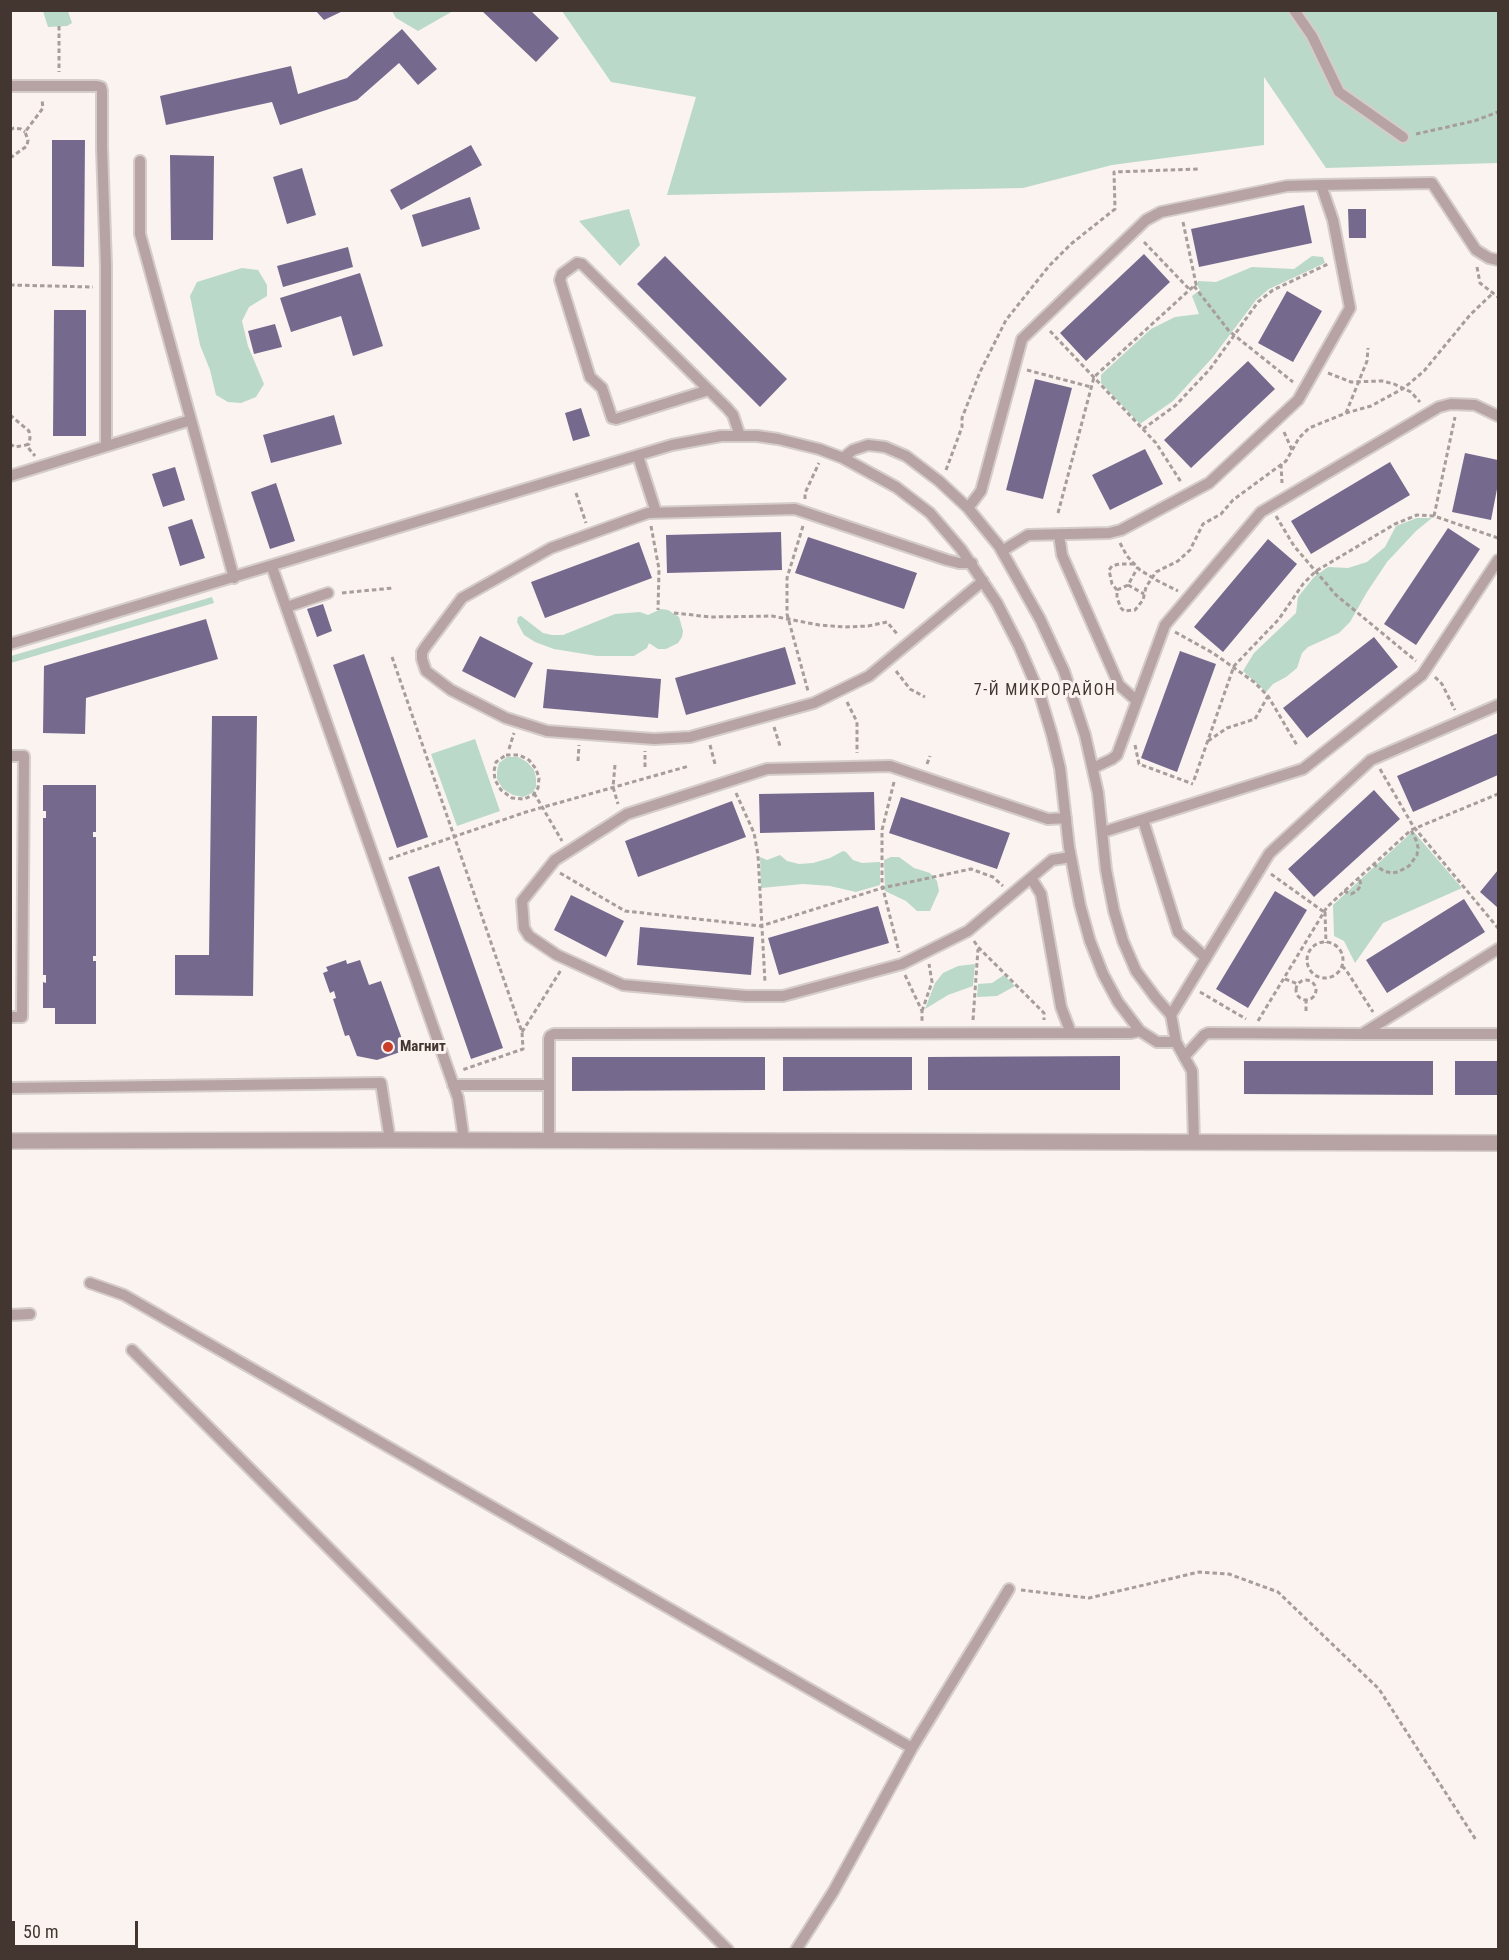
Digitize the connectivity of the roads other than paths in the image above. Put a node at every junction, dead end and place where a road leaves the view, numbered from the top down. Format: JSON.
{"nodes":[{"id":1,"x":1294,"y":10,"type":"edge"},
{"id":2,"x":10,"y":86,"type":"edge"},
{"id":3,"x":1403,"y":137,"type":"road end"},
{"id":4,"x":140,"y":161,"type":"dead end"},
{"id":5,"x":1321,"y":185,"type":"junction"},
{"id":6,"x":1498,"y":260,"type":"edge"},
{"id":7,"x":709,"y":390,"type":"junction"},
{"id":8,"x":1498,"y":416,"type":"edge"},
{"id":9,"x":191,"y":420,"type":"junction"},
{"id":10,"x":740,"y":436,"type":"junction"},
{"id":11,"x":106,"y":446,"type":"junction"},
{"id":12,"x":638,"y":456,"type":"junction"},
{"id":13,"x":843,"y":458,"type":"junction"},
{"id":14,"x":10,"y":476,"type":"edge"},
{"id":15,"x":968,"y":508,"type":"junction"},
{"id":16,"x":652,"y":513,"type":"junction"},
{"id":17,"x":1059,"y":535,"type":"junction"},
{"id":18,"x":1002,"y":551,"type":"junction"},
{"id":19,"x":1498,"y":560,"type":"edge"},
{"id":20,"x":972,"y":564,"type":"junction"},
{"id":21,"x":272,"y":567,"type":"junction"},
{"id":22,"x":234,"y":578,"type":"junction"},
{"id":23,"x":983,"y":581,"type":"junction"},
{"id":24,"x":328,"y":593,"type":"road end"},
{"id":25,"x":287,"y":607,"type":"junction"},
{"id":26,"x":10,"y":644,"type":"edge"},
{"id":27,"x":1137,"y":701,"type":"junction"},
{"id":28,"x":1498,"y":705,"type":"edge"},
{"id":29,"x":10,"y":756,"type":"edge"},
{"id":30,"x":1093,"y":768,"type":"junction"},
{"id":31,"x":1066,"y":818,"type":"junction"},
{"id":32,"x":1143,"y":820,"type":"junction"},
{"id":33,"x":1103,"y":832,"type":"junction"},
{"id":34,"x":1071,"y":857,"type":"junction"},
{"id":35,"x":1031,"y":879,"type":"junction"},
{"id":36,"x":1498,"y":949,"type":"edge"},
{"id":37,"x":1206,"y":958,"type":"junction"},
{"id":38,"x":1171,"y":1015,"type":"junction"},
{"id":39,"x":10,"y":1017,"type":"edge"},
{"id":40,"x":1140,"y":1031,"type":"junction"},
{"id":41,"x":1071,"y":1033,"type":"junction"},
{"id":42,"x":1362,"y":1034,"type":"junction"},
{"id":43,"x":1498,"y":1034,"type":"edge"},
{"id":44,"x":1176,"y":1042,"type":"junction"},
{"id":45,"x":1184,"y":1057,"type":"junction"},
{"id":46,"x":451,"y":1079,"type":"junction"},
{"id":47,"x":549,"y":1085,"type":"junction"},
{"id":48,"x":10,"y":1088,"type":"edge"},
{"id":49,"x":390,"y":1140,"type":"junction"},
{"id":50,"x":464,"y":1140,"type":"junction"},
{"id":51,"x":549,"y":1140,"type":"junction"},
{"id":52,"x":10,"y":1141,"type":"edge"},
{"id":53,"x":1194,"y":1142,"type":"junction"},
{"id":54,"x":1498,"y":1143,"type":"edge"},
{"id":55,"x":90,"y":1283,"type":"dead end"},
{"id":56,"x":30,"y":1314,"type":"dead end"},
{"id":57,"x":10,"y":1315,"type":"edge"},
{"id":58,"x":132,"y":1350,"type":"dead end"},
{"id":59,"x":1009,"y":1589,"type":"road end"},
{"id":60,"x":912,"y":1748,"type":"junction"},
{"id":61,"x":728,"y":1950,"type":"edge"},
{"id":62,"x":796,"y":1950,"type":"edge"}],
"edges":[{"from":1,"to":3,"type":"lane"},
{"from":2,"to":11,"type":"lane"},
{"from":4,"to":9,"type":"lane"},
{"from":5,"to":6,"type":"lane"},
{"from":5,"to":15,"type":"lane"},
{"from":5,"to":17,"type":"lane"},
{"from":7,"to":7,"type":"lane"},
{"from":7,"to":10,"type":"lane"},
{"from":8,"to":27,"type":"lane"},
{"from":9,"to":11,"type":"lane"},
{"from":9,"to":22,"type":"lane"},
{"from":10,"to":12,"type":"lane"},
{"from":10,"to":13,"type":"lane"},
{"from":11,"to":14,"type":"lane"},
{"from":12,"to":16,"type":"lane"},
{"from":12,"to":21,"type":"lane"},
{"from":13,"to":15,"type":"lane"},
{"from":13,"to":20,"type":"lane"},
{"from":15,"to":18,"type":"lane"},
{"from":16,"to":20,"type":"lane"},
{"from":16,"to":23,"type":"lane"},
{"from":17,"to":18,"type":"lane"},
{"from":17,"to":27,"type":"lane"},
{"from":18,"to":30,"type":"lane"},
{"from":19,"to":32,"type":"lane"},
{"from":20,"to":23,"type":"lane"},
{"from":21,"to":22,"type":"lane"},
{"from":21,"to":25,"type":"lane"},
{"from":22,"to":26,"type":"lane"},
{"from":23,"to":31,"type":"lane"},
{"from":24,"to":25,"type":"lane"},
{"from":25,"to":46,"type":"lane"},
{"from":27,"to":30,"type":"lane"},
{"from":28,"to":37,"type":"lane"},
{"from":29,"to":39,"type":"lane"},
{"from":30,"to":33,"type":"lane"},
{"from":31,"to":34,"type":"lane"},
{"from":31,"to":35,"type":"lane"},
{"from":32,"to":33,"type":"lane"},
{"from":32,"to":37,"type":"lane"},
{"from":33,"to":38,"type":"lane"},
{"from":34,"to":35,"type":"lane"},
{"from":34,"to":40,"type":"lane"},
{"from":35,"to":41,"type":"lane"},
{"from":36,"to":42,"type":"lane"},
{"from":37,"to":38,"type":"lane"},
{"from":38,"to":44,"type":"lane"},
{"from":40,"to":41,"type":"lane"},
{"from":40,"to":44,"type":"lane"},
{"from":41,"to":47,"type":"lane"},
{"from":42,"to":43,"type":"lane"},
{"from":42,"to":45,"type":"lane"},
{"from":44,"to":45,"type":"lane"},
{"from":45,"to":53,"type":"lane"},
{"from":46,"to":47,"type":"lane"},
{"from":46,"to":50,"type":"lane"},
{"from":47,"to":51,"type":"lane"},
{"from":48,"to":49,"type":"lane"},
{"from":49,"to":50,"type":"street"},
{"from":49,"to":52,"type":"street"},
{"from":50,"to":51,"type":"street"},
{"from":51,"to":53,"type":"street"},
{"from":53,"to":54,"type":"street"},
{"from":55,"to":60,"type":"lane"},
{"from":56,"to":57,"type":"lane"},
{"from":58,"to":61,"type":"lane"},
{"from":59,"to":60,"type":"lane"},
{"from":60,"to":62,"type":"lane"}]}
